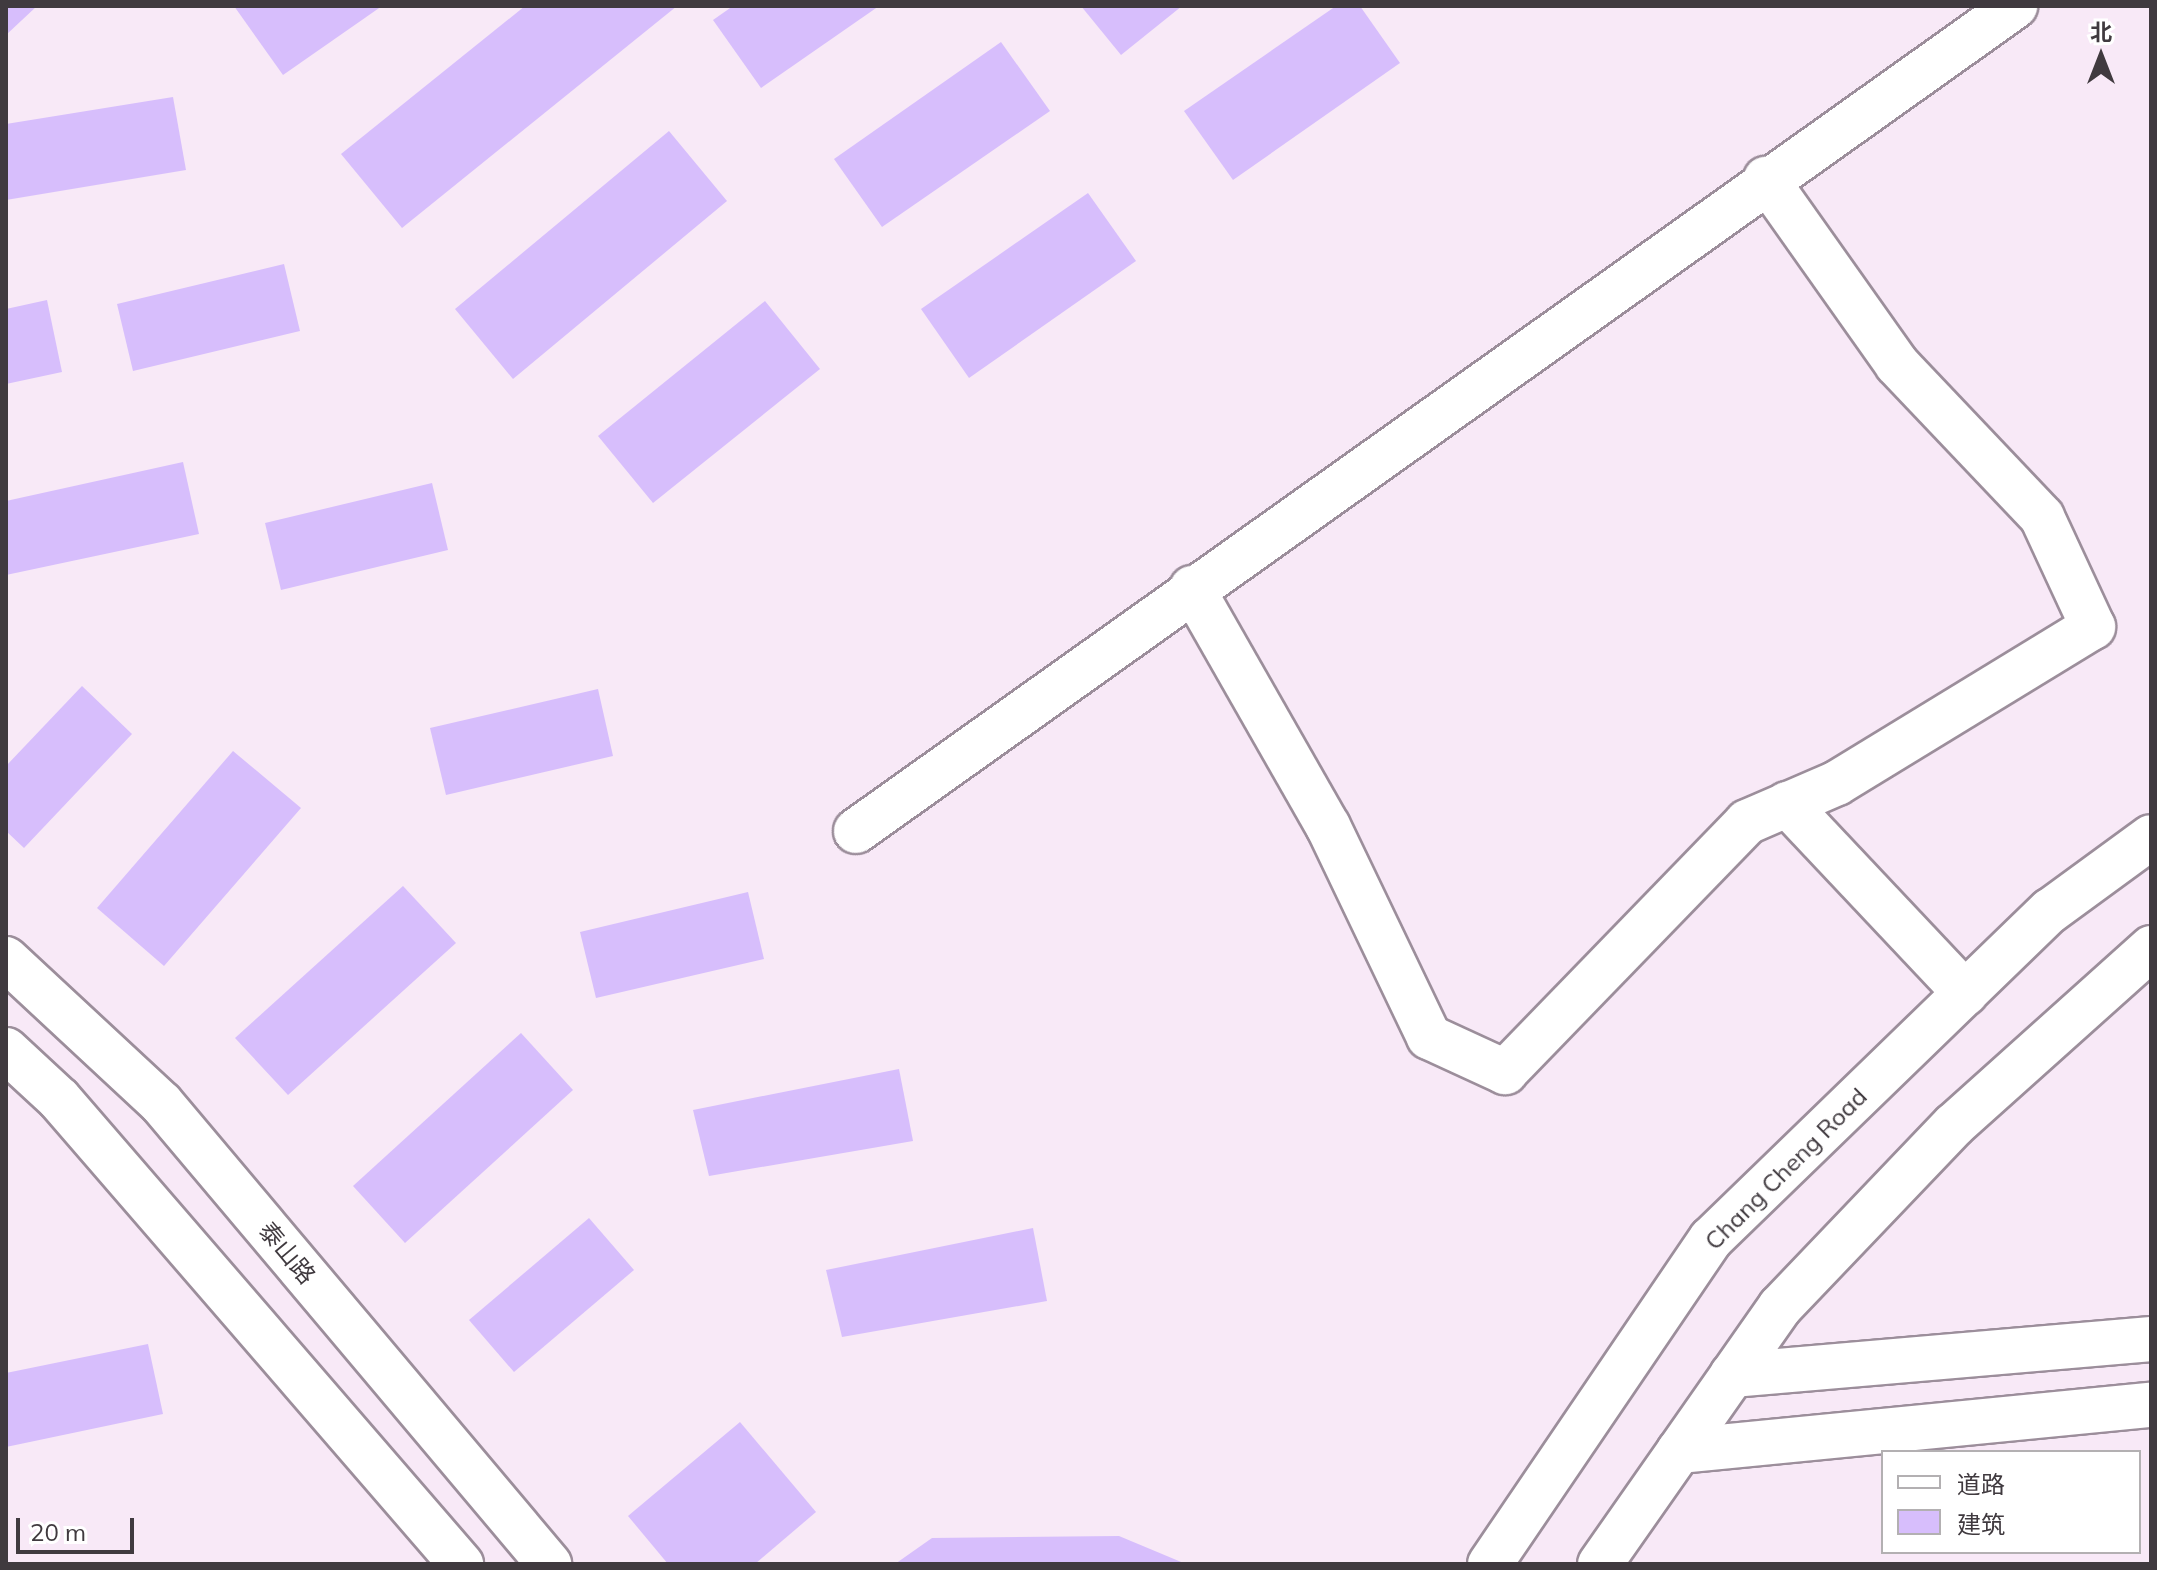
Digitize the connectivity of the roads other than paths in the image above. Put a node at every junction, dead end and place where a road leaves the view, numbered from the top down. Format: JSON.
{"nodes":[{"id":1,"x":2015,"y":6,"type":"edge"},
{"id":2,"x":1766,"y":179,"type":"junction"},
{"id":3,"x":1192,"y":588,"type":"junction"},
{"id":4,"x":1787,"y":804,"type":"junction"},
{"id":5,"x":856,"y":831,"type":"dead end"},
{"id":6,"x":2151,"y":837,"type":"edge"},
{"id":7,"x":2151,"y":948,"type":"edge"},
{"id":8,"x":6,"y":959,"type":"edge"},
{"id":9,"x":1965,"y":993,"type":"junction"},
{"id":10,"x":6,"y":1050,"type":"edge"},
{"id":11,"x":2151,"y":1339,"type":"edge"},
{"id":12,"x":1732,"y":1375,"type":"junction"},
{"id":13,"x":2151,"y":1405,"type":"edge"},
{"id":14,"x":1679,"y":1451,"type":"junction"},
{"id":15,"x":461,"y":1564,"type":"edge"},
{"id":16,"x":549,"y":1564,"type":"edge"},
{"id":17,"x":1490,"y":1564,"type":"edge"},
{"id":18,"x":1600,"y":1564,"type":"edge"}],
"edges":[{"from":1,"to":2,"type":"street"},
{"from":2,"to":3,"type":"street"},
{"from":2,"to":4,"type":"street"},
{"from":3,"to":4,"type":"street"},
{"from":3,"to":5,"type":"street"},
{"from":4,"to":9,"type":"street"},
{"from":6,"to":9,"type":"street","name":"Chang Cheng Road"},
{"from":7,"to":12,"type":"street"},
{"from":8,"to":16,"type":"street","name":"泰山路"},
{"from":9,"to":17,"type":"street","name":"Chang Cheng Road"},
{"from":10,"to":15,"type":"street"},
{"from":11,"to":12,"type":"street"},
{"from":12,"to":14,"type":"street"},
{"from":13,"to":14,"type":"street"},
{"from":14,"to":18,"type":"street"}]}
